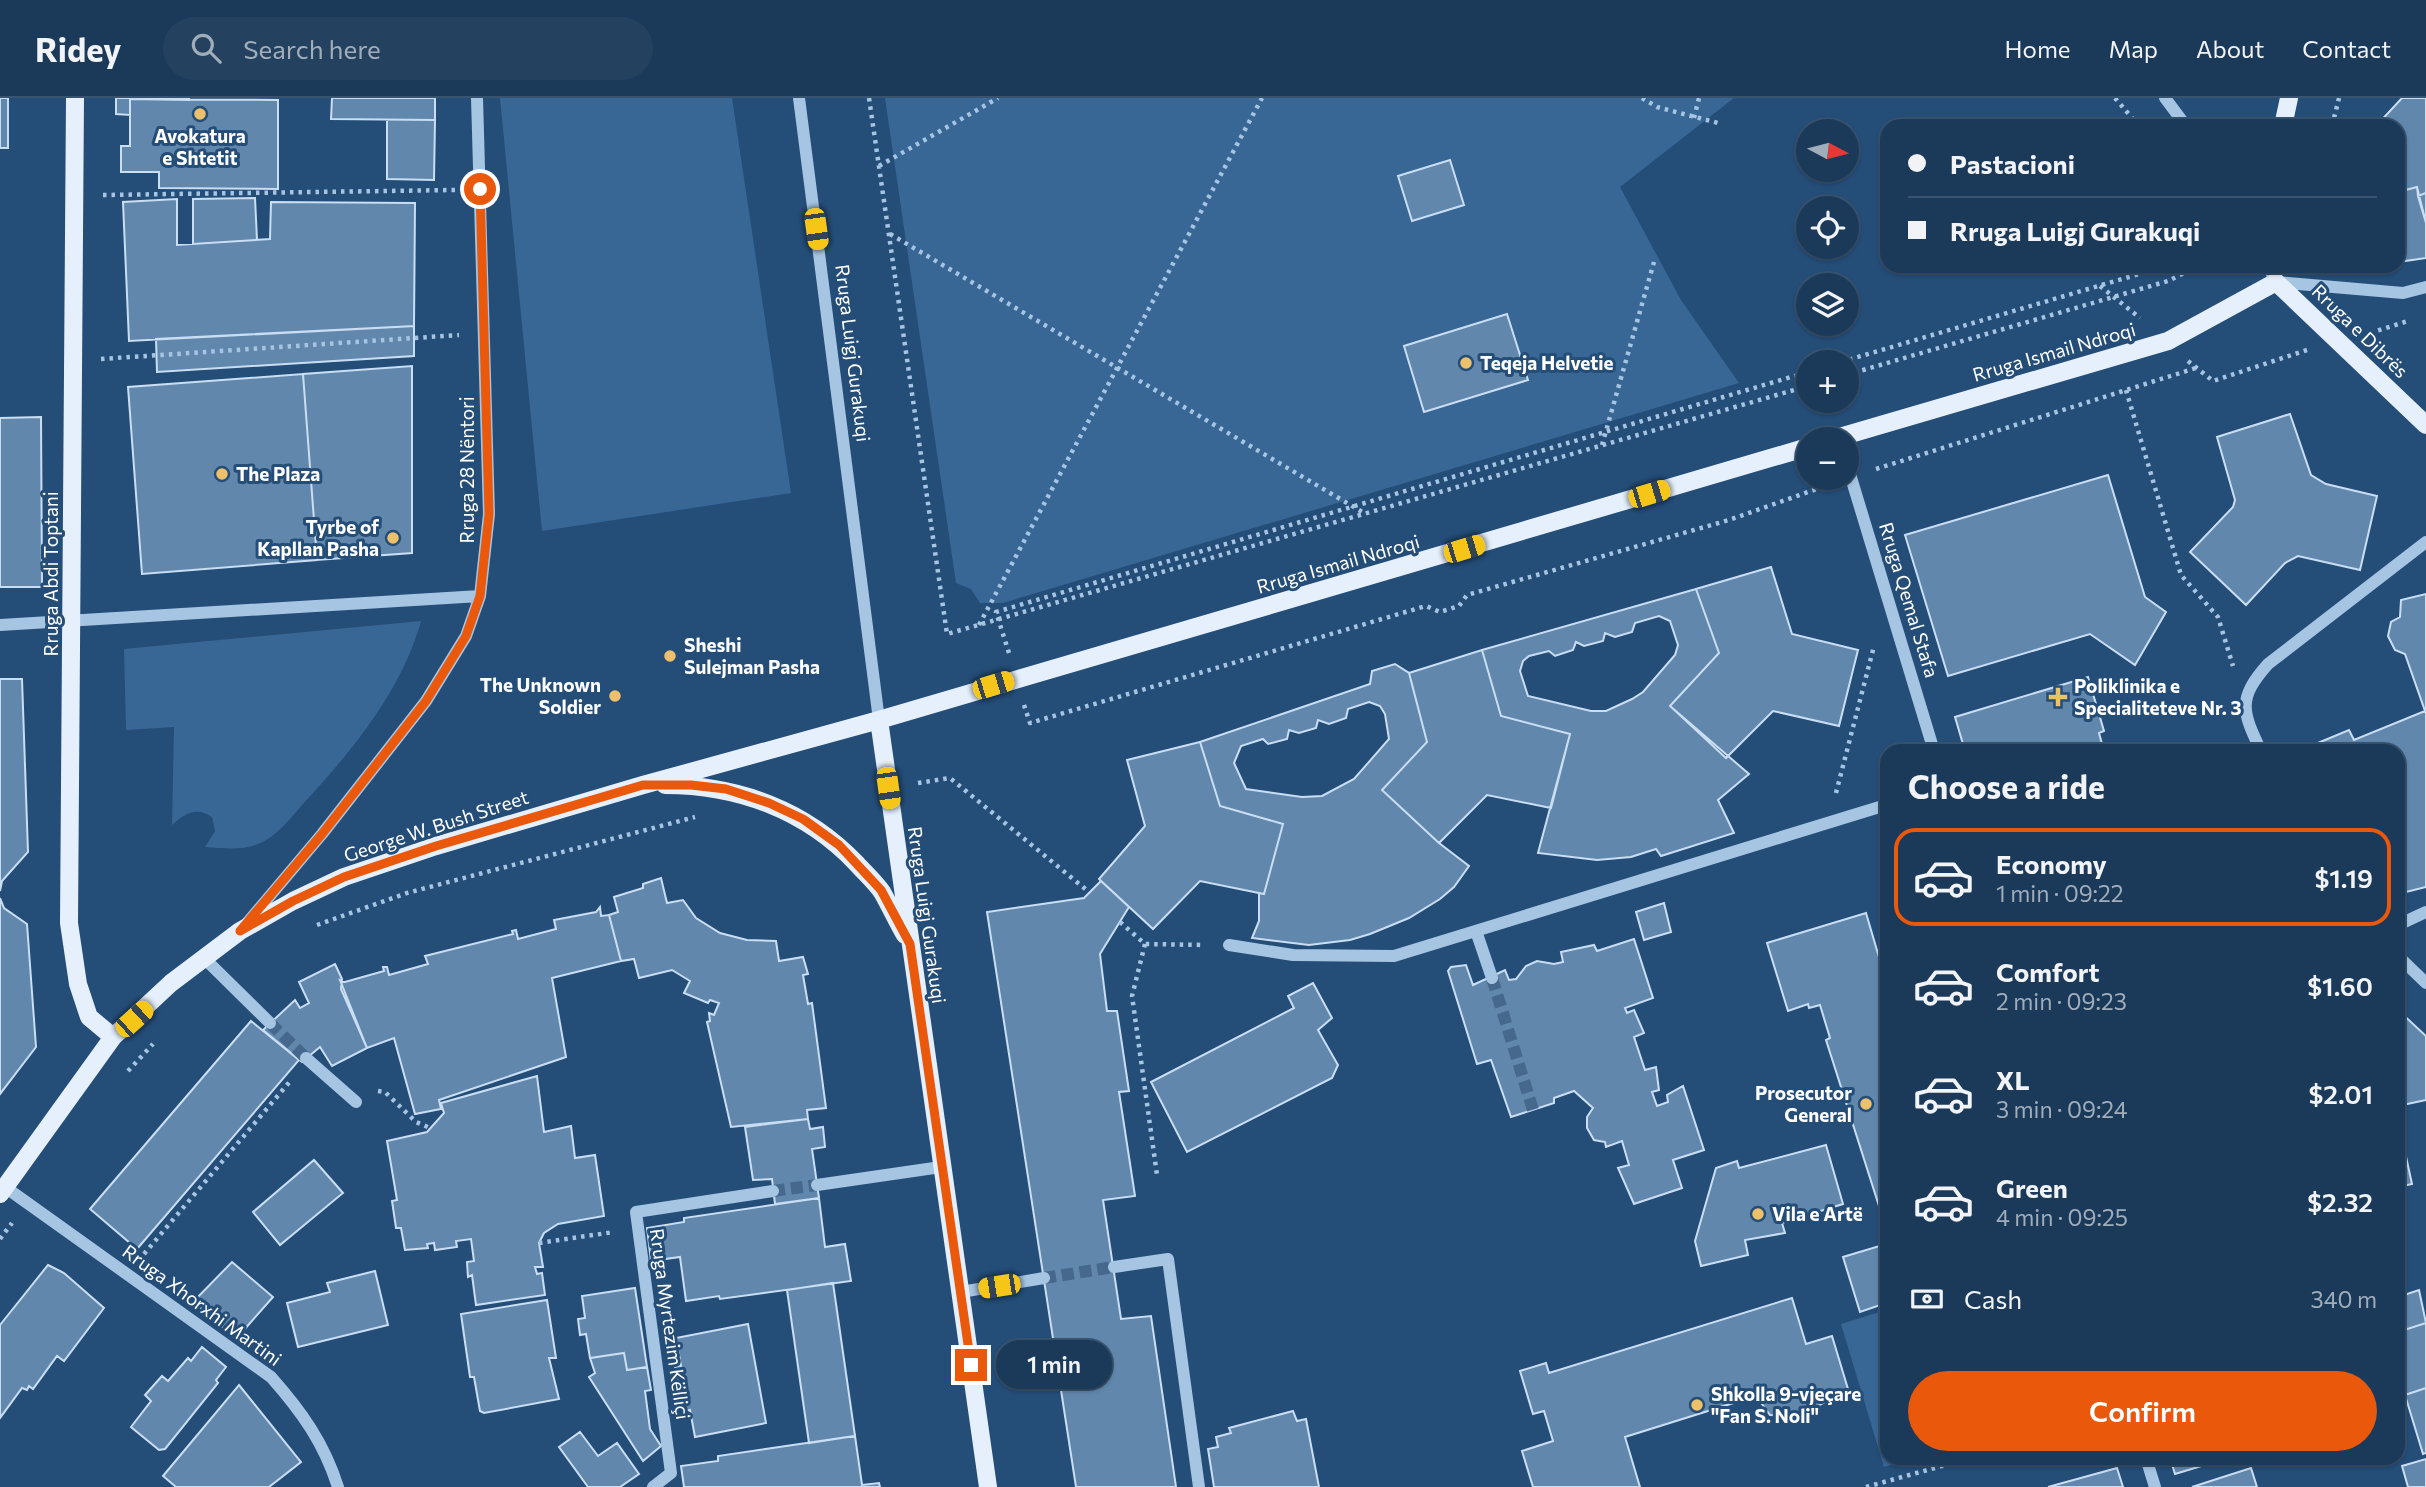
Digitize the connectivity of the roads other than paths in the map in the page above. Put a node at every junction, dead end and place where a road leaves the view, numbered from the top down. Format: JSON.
{"nodes":[{"id":1,"x":75,"y":98,"type":"edge"},
{"id":2,"x":477,"y":98,"type":"edge"},
{"id":3,"x":799,"y":98,"type":"edge"},
{"id":4,"x":2165,"y":98,"type":"edge"},
{"id":5,"x":2290,"y":98,"type":"edge"},
{"id":6,"x":2181,"y":119,"type":"edge"},
{"id":7,"x":2285,"y":119,"type":"edge"},
{"id":8,"x":2270,"y":273,"type":"edge"},
{"id":9,"x":2275,"y":273,"type":"edge"},
{"id":10,"x":2285,"y":273,"type":"edge"},
{"id":11,"x":2426,"y":287,"type":"edge"},
{"id":12,"x":2426,"y":425,"type":"edge"},
{"id":13,"x":1859,"y":432,"type":"edge"},
{"id":14,"x":1796,"y":451,"type":"edge"},
{"id":15,"x":1855,"y":490,"type":"edge"},
{"id":16,"x":2426,"y":542,"type":"edge"},
{"id":17,"x":480,"y":596,"type":"junction"},
{"id":18,"x":72,"y":621,"type":"junction"},
{"id":19,"x":0,"y":625,"type":"edge"},
{"id":20,"x":879,"y":720,"type":"junction"},
{"id":21,"x":1932,"y":744,"type":"edge"},
{"id":22,"x":2258,"y":744,"type":"edge"},
{"id":23,"x":643,"y":785,"type":"junction"},
{"id":24,"x":1880,"y":807,"type":"edge"},
{"id":25,"x":2426,"y":912,"type":"edge"},
{"id":26,"x":2405,"y":922,"type":"edge"},
{"id":27,"x":240,"y":931,"type":"junction"},
{"id":28,"x":1476,"y":931,"type":"junction"},
{"id":29,"x":910,"y":944,"type":"junction"},
{"id":30,"x":1229,"y":945,"type":"road end"},
{"id":31,"x":204,"y":958,"type":"junction"},
{"id":32,"x":2405,"y":963,"type":"edge"},
{"id":33,"x":1492,"y":978,"type":"tunnel mouth"},
{"id":34,"x":2426,"y":983,"type":"edge"},
{"id":35,"x":270,"y":1023,"type":"tunnel mouth"},
{"id":36,"x":113,"y":1037,"type":"junction"},
{"id":37,"x":309,"y":1061,"type":"tunnel mouth"},
{"id":38,"x":356,"y":1102,"type":"dead end"},
{"id":39,"x":941,"y":1167,"type":"junction"},
{"id":40,"x":817,"y":1185,"type":"tunnel mouth"},
{"id":41,"x":3,"y":1191,"type":"edge"},
{"id":42,"x":774,"y":1191,"type":"tunnel mouth"},
{"id":43,"x":1114,"y":1267,"type":"tunnel mouth"},
{"id":44,"x":1044,"y":1278,"type":"tunnel mouth"},
{"id":45,"x":961,"y":1292,"type":"junction"},
{"id":46,"x":2148,"y":1465,"type":"edge"},
{"id":47,"x":338,"y":1487,"type":"edge"},
{"id":48,"x":653,"y":1487,"type":"edge"},
{"id":49,"x":988,"y":1487,"type":"edge"},
{"id":50,"x":1199,"y":1487,"type":"edge"},
{"id":51,"x":2155,"y":1487,"type":"edge"}],
"edges":[{"from":1,"to":18,"type":"main road","name":"Rruga Abdi Toptani"},
{"from":2,"to":17,"type":"street","name":"Rruga 28 Nëntori"},
{"from":3,"to":20,"type":"street","name":"Rruga Luigj Gurakuqi"},
{"from":4,"to":6,"type":"street"},
{"from":5,"to":7,"type":"main road"},
{"from":8,"to":13,"type":"main road","name":"Rruga Ismail Ndroqi"},
{"from":9,"to":12,"type":"main road","name":"Rruga e Dibrës"},
{"from":10,"to":11,"type":"street"},
{"from":14,"to":20,"type":"main road","name":"Rruga Ismail Ndroqi"},
{"from":15,"to":21,"type":"street","name":"Rruga Qemal Stafa"},
{"from":16,"to":22,"type":"street"},
{"from":17,"to":18,"type":"street"},
{"from":17,"to":27,"type":"street","name":"Rruga 28 Nëntori"},
{"from":18,"to":19,"type":"street"},
{"from":18,"to":36,"type":"main road","name":"Rruga Abdi Toptani"},
{"from":20,"to":23,"type":"main road","name":"George W. Bush Street"},
{"from":20,"to":29,"type":"main road","name":"Rruga Luigj Gurakuqi"},
{"from":23,"to":27,"type":"main road","name":"George W. Bush Street"},
{"from":23,"to":29,"type":"main road"},
{"from":24,"to":28,"type":"street"},
{"from":25,"to":26,"type":"street"},
{"from":27,"to":31,"type":"main road","name":"George W. Bush Street"},
{"from":28,"to":30,"type":"street"},
{"from":28,"to":33,"type":"street"},
{"from":29,"to":39,"type":"main road","name":"Rruga Luigj Gurakuqi"},
{"from":31,"to":35,"type":"street"},
{"from":31,"to":36,"type":"main road","name":"George W. Bush Street"},
{"from":32,"to":34,"type":"street"},
{"from":36,"to":41,"type":"main road","name":"George W. Bush Street"},
{"from":37,"to":38,"type":"street"},
{"from":39,"to":40,"type":"street"},
{"from":39,"to":45,"type":"main road","name":"Rruga Luigj Gurakuqi"},
{"from":41,"to":47,"type":"street","name":"Rruga Xhorxhi Martini"},
{"from":42,"to":48,"type":"street","name":"Rruga Myrtezim Këlliçi"},
{"from":43,"to":50,"type":"street"},
{"from":44,"to":45,"type":"street"},
{"from":45,"to":49,"type":"main road","name":"Rruga Luigj Gurakuqi"},
{"from":46,"to":51,"type":"street"}]}
